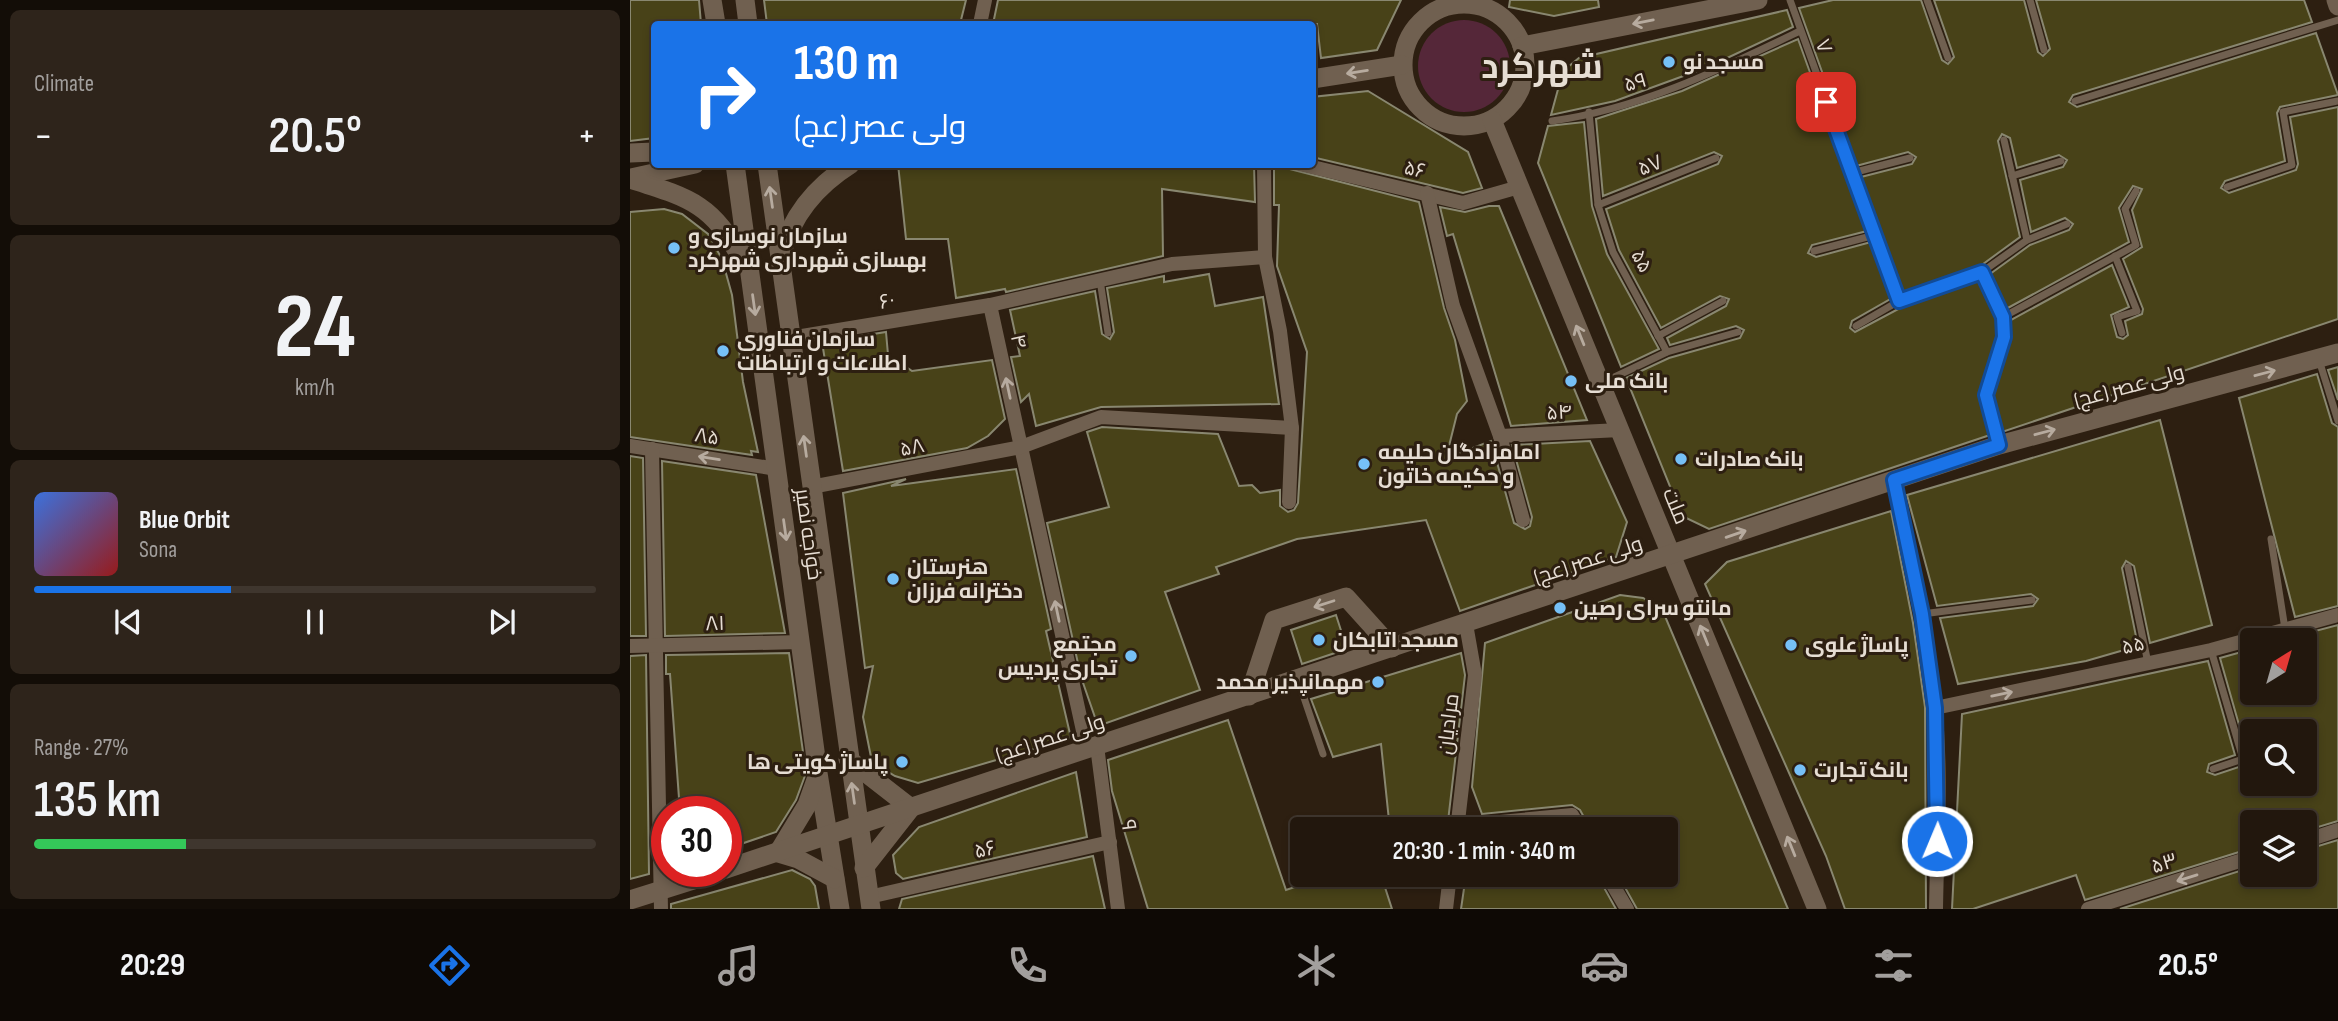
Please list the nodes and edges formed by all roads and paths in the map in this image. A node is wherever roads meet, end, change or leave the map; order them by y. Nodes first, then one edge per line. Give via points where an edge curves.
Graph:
1 (712, 0) edge
2 (745, 0) edge
3 (985, 0) edge
4 (1753, 0) edge
5 (1790, 0) edge
6 (1927, 0) edge
7 (2030, 0) edge
8 (2336, 0) edge
9 (1444, 3) edge
10 (2338, 6) edge
11 (1690, 7) edge
12 (2338, 20) edge
13 (716, 21) edge
14 (748, 21) edge
15 (981, 21) edge
16 (1800, 31) junction
17 (1522, 46) junction
18 (2044, 50) dead end
19 (1948, 58) dead end
20 (1402, 65) junction
21 (1316, 78) edge
22 (2075, 101) dead end
23 (2338, 101) edge
24 (1589, 112) junction
25 (1492, 120) junction
26 (1552, 121) dead end
27 (2004, 140) dead end
28 (651, 152) edge
29 (630, 153) edge
30 (1716, 158) dead end
31 (1910, 158) dead end
32 (2061, 161) dead end
33 (678, 168) edge
34 (736, 168) edge
35 (768, 168) edge
36 (845, 168) edge
37 (1264, 168) edge
38 (1316, 168) edge
39 (1852, 173) junction
40 (2012, 176) junction
41 (630, 179) edge
42 (1519, 187) junction
43 (2227, 187) dead end
44 (2136, 191) dead end
45 (1427, 193) junction
46 (1598, 205) junction
47 (2067, 224) dead end
48 (1875, 236) junction
49 (2027, 240) junction
50 (1814, 251) dead end
51 (2115, 256) junction
52 (1265, 257) junction
53 (780, 260) junction
54 (1982, 272) junction
55 (750, 278) junction
56 (1100, 280) junction
57 (1723, 301) dead end
58 (1899, 301) junction
59 (990, 305) junction
60 (2003, 317) junction
61 (1856, 326) dead end
62 (1738, 332) dead end
63 (1108, 333) dead end
64 (2122, 333) dead end
65 (1658, 336) junction
66 (790, 338) junction
67 (1667, 352) junction
68 (2338, 353) edge
69 (2319, 359) junction
70 (1600, 384) junction
71 (2338, 421) edge
72 (1292, 428) junction
73 (1620, 430) junction
74 (1500, 436) junction
75 (1999, 445) junction
76 (630, 446) edge
77 (1021, 447) junction
78 (652, 449) junction
79 (776, 469) junction
80 (1894, 480) junction
81 (811, 487) junction
82 (1289, 502) dead end
83 (1523, 520) dead end
84 (2271, 539) dead end
85 (1672, 556) junction
86 (2128, 567) dead end
87 (2032, 600) dead end
88 (1922, 614) junction
89 (2338, 615) edge
90 (1466, 624) junction
91 (2286, 628) edge
92 (2290, 628) edge
93 (801, 642) junction
94 (2240, 642) edge
95 (630, 646) edge
96 (658, 646) junction
97 (1392, 648) junction
98 (2211, 650) junction
99 (2148, 663) junction
100 (1298, 680) junction
101 (1249, 696) junction
102 (1935, 708) junction
103 (845, 734) junction
104 (814, 735) junction
105 (1092, 747) junction
106 (1323, 754) dead end
107 (848, 759) junction
108 (2213, 769) dead end
109 (818, 773) junction
110 (911, 808) junction
111 (1458, 817) edge
112 (1554, 817) edge
113 (1573, 817) edge
114 (857, 828) junction
115 (2338, 830) edge
116 (828, 837) junction
117 (2317, 837) edge
118 (1110, 842) junction
119 (778, 853) junction
120 (2240, 861) edge
121 (742, 864) edge
122 (864, 868) junction
123 (835, 879) junction
124 (687, 887) edge
125 (1449, 887) edge
126 (1614, 887) edge
127 (630, 900) edge
128 (660, 900) edge
129 (870, 903) edge
130 (840, 909) edge
131 (1118, 909) edge
132 (1446, 909) edge
133 (1627, 909) edge
134 (1817, 909) edge
135 (1936, 909) edge
136 (2088, 909) edge

1 - 13 main road
2 - 14 main road
3 - 15 street
4 - 11 main road
5 - 16 lane, ۷
6 - 19 lane
7 - 18 lane
8 - 10 main road
9 - 17 main road via 1483,7 1507,22
9 - 20 main road via 1415,29
11 -> 17 main road
12 - 22 lane
16 - 24 lane, ۵۹ via 1650,97
16 - 39 lane, ۷
17 - 25 main road via 1524,80 1506,110
20 -> 21 main road
20 - 25 main road via 1411,95 1432,118 1461,126
23 - 43 lane via 2283,112 2292,165
24 - 26 lane, ۵۹
24 - 46 lane, ۵۵
25 - 42 main road, ملت
27 - 40 lane
28 - 29 main road
30 - 46 lane, ۵۷
31 - 39 lane
32 - 40 lane
33 - 41 main road
34 - 55 main road, خواجه نصیر
53 -> 35 main road, خواجه نصیر
36 - 53 main road via 804,205
37 - 52 street
38 - 45 street, ۵۶
39 - 48 lane, ۷
40 - 49 lane
41 - 55 main road via 692,201 724,226
42 - 45 street, ۵۶ via 1464,203
70 -> 42 main road, ملت
44 - 51 lane via 2126,209 2136,245
45 - 74 street via 1453,306
46 - 65 lane, ۵۵ via 1613,252
47 - 49 lane
48 - 50 lane
48 - 58 lane, ۷
49 - 54 lane
51 - 60 lane
51 - 64 lane via 2137,311 2118,317
52 - 56 street via 1172,264
52 - 72 street
53 - 66 main road, خواجه نصیر
54 - 58 lane
54 - 60 lane
55 -> 79 main road, خواجه نصیر
56 - 59 street
56 - 63 lane
57 - 65 lane
58 - 61 lane
59 - 66 street, ۶۰
77 -> 59 street, ۴
60 - 75 lane via 2004,337 1986,395
62 - 67 lane
65 - 67 lane, ۵۵
81 -> 66 main road, خواجه نصیر
67 - 70 lane
68 - 69 main road, ولی عصر (عج)
69 - 71 lane
75 -> 69 main road, ولی عصر (عج)
70 - 73 main road, ملت
72 - 77 street, ۵۸ via 1101,417
72 - 82 street
73 - 74 street, ۵۴
73 - 85 main road, ملت
74 - 83 street
75 - 80 main road, ولی عصر (عج)
76 - 78 street, ۸۵
77 - 81 street, ۵۸
105 -> 77 street, ۴
79 -> 78 street, ۸۵
78 - 96 street
79 -> 93 main road, خواجه نصیر
85 -> 80 main road, ولی عصر (عج)
80 - 88 street
81 - 103 main road, خواجه نصیر
84 - 91 lane
85 - 90 main road, ولی عصر (عج)
134 -> 85 main road, ملت
86 - 99 lane
87 - 88 lane
88 - 102 street
89 - 92 street, ۵۵
90 - 97 main road, ولی عصر (عج)
90 - 111 street, مرادیان via 1475,675
93 - 96 street, ۸۱
93 - 104 main road, خواجه نصیر
94 - 98 street, ۵۵
95 - 96 street, ۸۱
96 - 128 street
97 - 100 main road, ولی عصر (عج)
97 -> 101 main road via 1346,597 1274,620
98 - 99 street, ۵۵
98 - 108 lane via 2244,759
102 -> 99 street, ۵۵
100 - 101 main road, ولی عصر (عج)
100 - 106 lane
101 - 105 main road, ولی عصر (عج)
102 - 135 street
103 - 104 main road via 838,743 827,745
103 - 107 main road, خواجه نصیر
104 - 109 main road, خواجه نصیر
105 - 110 main road, ولی عصر (عج)
105 - 118 street, ۹
107 - 110 main road
114 -> 107 main road, خواجه نصیر
109 - 116 main road, خواجه نصیر
109 - 119 main road via 807,805
110 - 114 main road, ولی عصر (عج)
110 - 122 main road
112 - 113 street
114 - 116 main road, ولی عصر (عج)
114 - 122 main road, خواجه نصیر
115 - 117 street
116 - 119 main road, ولی عصر (عج)
116 - 123 main road, خواجه نصیر
118 - 129 street, ۵۶
118 - 131 street, ۹
119 - 121 main road, ولی عصر (عج)
119 - 123 main road
120 -> 136 street, ۵۳
122 - 129 main road, خواجه نصیر
123 - 130 main road, خواجه نصیر
124 - 128 main road
125 - 132 street
126 - 133 street
127 - 128 main road

